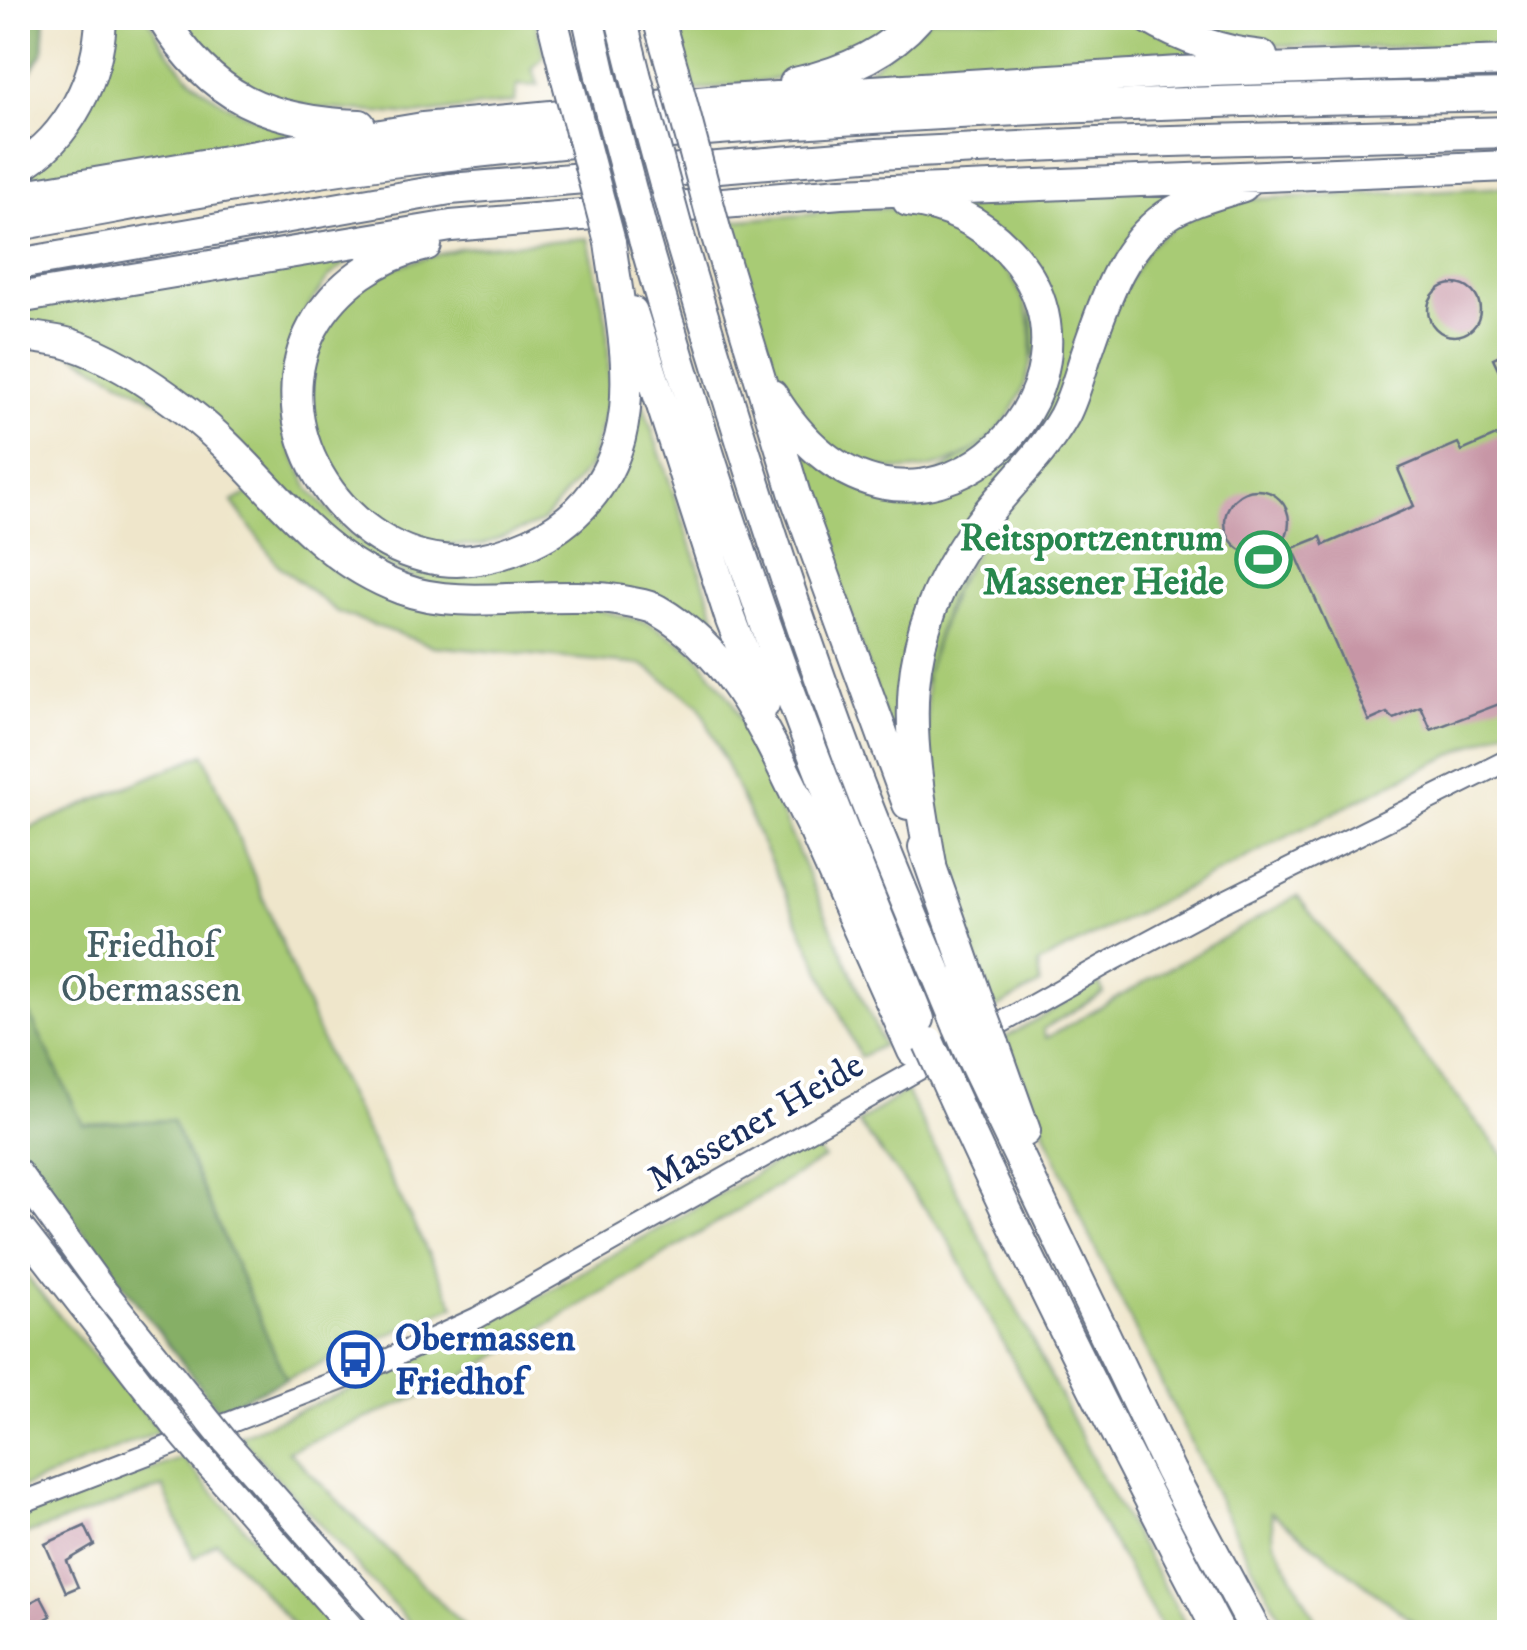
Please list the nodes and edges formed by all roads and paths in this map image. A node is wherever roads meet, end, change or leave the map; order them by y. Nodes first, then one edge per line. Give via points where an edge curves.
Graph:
1 (101, 18) edge
2 (162, 18) edge
3 (552, 18) edge
4 (588, 18) edge
5 (621, 18) edge
6 (658, 18) edge
7 (666, 18) edge
8 (918, 18) edge
9 (1148, 18) edge
10 (1510, 61) edge
11 (1340, 65) junction
12 (673, 70) junction
13 (1510, 95) edge
14 (710, 101) junction
15 (423, 128) junction
16 (1510, 132) edge
17 (1510, 166) edge
18 (18, 167) edge
19 (1346, 170) junction
20 (840, 193) junction
21 (18, 196) edge
22 (554, 220) junction
23 (18, 225) edge
24 (610, 242) junction
25 (18, 264) edge
26 (18, 298) edge
27 (743, 328) junction
28 (18, 334) edge
29 (1510, 759) edge
30 (813, 829) junction
31 (931, 864) junction
32 (971, 1021) junction
33 (921, 1047) junction
34 (18, 1172) edge
35 (18, 1224) edge
36 (18, 1504) edge
37 (355, 1632) edge
38 (394, 1632) edge
39 (1219, 1632) edge
40 (1256, 1632) edge

1 - 18 highway via 86,92 59,132
2 - 15 highway via 194,63 258,108 318,124
3 - 24 highway, bridge
4 - 33 highway, bridge via 704,441
5 - 32 highway, bridge via 679,236 801,620 853,767
6 - 12 highway
7 - 12 highway
8 - 14 highway via 881,50 849,66
9 - 11 highway via 1221,48
10 - 11 highway
11 - 14 highway
12 - 27 highway, bridge
13 - 23 highway via 779,122 386,162
14 - 15 highway
15 - 21 highway
16 - 25 highway via 877,154 450,189
17 - 19 highway
19 - 20 highway
19 - 31 highway via 1252,183 1191,203 1134,245 1111,283 1065,414 954,560 927,615 914,664 911,717
20 - 22 highway
20 - 27 highway via 933,204 993,235 1026,268 1044,318 1045,366 1006,442 973,469 942,482 904,488 870,481 808,444 773,398
22 - 24 highway via 410,248 372,265 338,292 312,328 298,374 303,441 347,515 379,540 443,561 498,557 557,531 585,504 612,461 624,410
22 - 26 highway via 451,226
24 - 30 highway via 731,620
27 - 31 highway via 795,495
28 - 30 highway via 70,344 126,370 190,413 330,551 406,591 446,599 610,598 654,608 714,655 746,696
29 - 36 street, Massener Heide via 1184,921 477,1318 354,1375
30 - 33 highway
31 - 32 highway
32 - 40 highway, bridge via 1073,1271
33 - 39 highway, bridge
34 - 38 main road, bridge via 204,1415
35 - 37 main road, bridge via 175,1426

